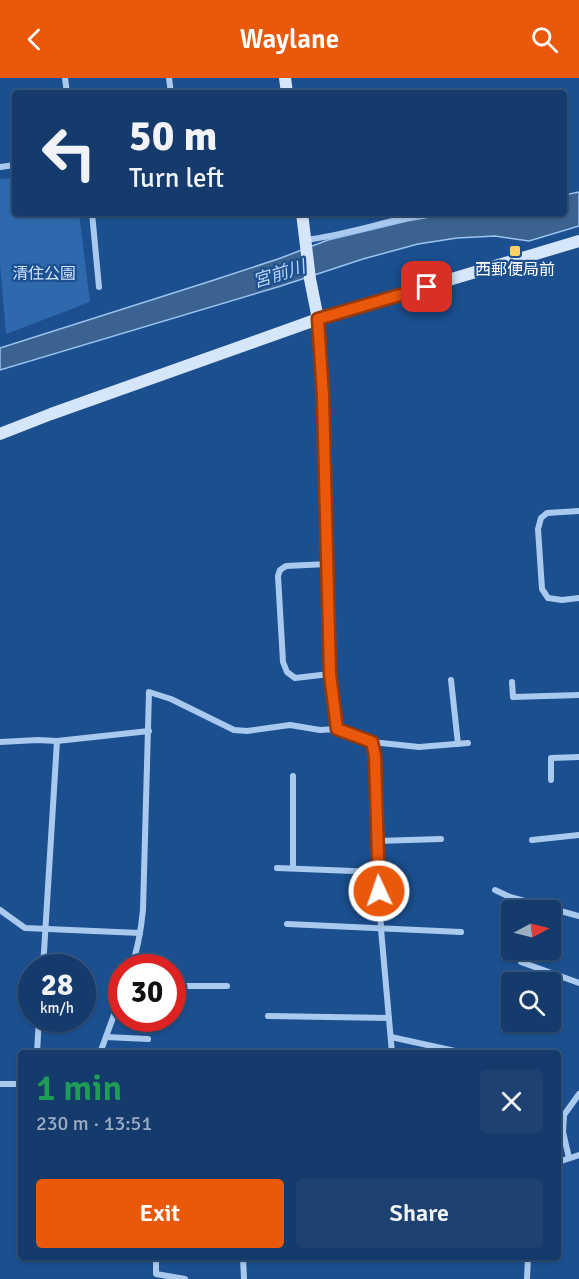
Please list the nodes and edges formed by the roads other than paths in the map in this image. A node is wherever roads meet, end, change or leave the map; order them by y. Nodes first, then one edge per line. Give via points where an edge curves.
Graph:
1 (92, 216) edge
2 (302, 216) edge
3 (413, 216) edge
4 (305, 241) junction
5 (579, 242) edge
6 (99, 287) dead end
7 (318, 319) junction
8 (0, 435) edge
9 (579, 511) edge
10 (328, 564) junction
11 (579, 598) edge
12 (330, 674) junction
13 (451, 680) dead end
14 (512, 682) dead end
15 (579, 695) edge
16 (337, 729) junction
17 (148, 731) junction
18 (57, 741) junction
19 (0, 742) edge
20 (372, 742) junction
21 (468, 743) dead end
22 (458, 744) junction
23 (579, 757) edge
24 (292, 777) dead end
25 (551, 780) dead end
26 (579, 836) edge
27 (441, 839) dead end
28 (532, 840) dead end
29 (377, 841) junction
30 (277, 868) dead end
31 (293, 868) junction
32 (378, 872) junction
33 (495, 890) dead end
34 (0, 910) edge
35 (579, 916) edge
36 (287, 924) dead end
37 (45, 929) junction
38 (381, 929) junction
39 (140, 933) junction
40 (460, 933) dead end
41 (44, 954) edge
42 (135, 954) edge
43 (521, 962) dead end
44 (579, 983) edge
45 (186, 986) edge
46 (227, 986) dead end
47 (268, 1016) dead end
48 (389, 1018) junction
49 (38, 1032) edge
50 (108, 1032) edge
51 (106, 1037) junction
52 (391, 1037) junction
53 (148, 1039) dead end
54 (37, 1050) edge
55 (101, 1050) edge
56 (392, 1050) edge
57 (450, 1050) edge
58 (0, 1083) edge
59 (18, 1084) edge
60 (579, 1094) edge
61 (579, 1155) edge
62 (569, 1158) junction
63 (561, 1161) edge
64 (156, 1260) edge
65 (243, 1260) edge
66 (528, 1260) edge
67 (185, 1279) edge
68 (244, 1279) edge
69 (528, 1279) edge

1 - 6 street
2 - 4 street
3 - 4 street
4 - 7 street
5 - 7 street
7 - 8 street
7 - 10 street
9 - 11 street via 547,513 538,529 542,589 548,598
10 - 12 street
10 - 12 street via 286,566 278,576 283,662 287,672 296,678
12 - 16 street
13 - 22 street
14 - 15 street via 513,697
16 - 17 street via 290,725 234,729 149,692
16 - 20 street
17 - 18 street
17 - 39 street
18 - 19 street
18 - 37 street
20 - 22 street via 419,747
20 - 29 street
21 - 22 street
23 - 25 street via 551,758
24 - 31 street
26 - 28 street
27 - 29 street
29 - 32 street
30 - 31 street
31 - 32 street
32 - 38 street
33 - 35 street
34 - 37 street via 25,928
36 - 38 street
37 - 39 street
37 - 41 street
38 - 40 street
38 - 48 street
39 - 42 street
43 - 44 street
45 - 46 street
47 - 48 street
48 - 52 street
49 - 54 street
50 - 51 street
51 - 53 street
51 - 55 street
52 - 56 street
52 - 57 street
58 - 59 street
60 - 62 street via 564,1115
61 - 62 street
62 - 63 street
64 - 67 street via 156,1274
65 - 68 street
66 - 69 street

